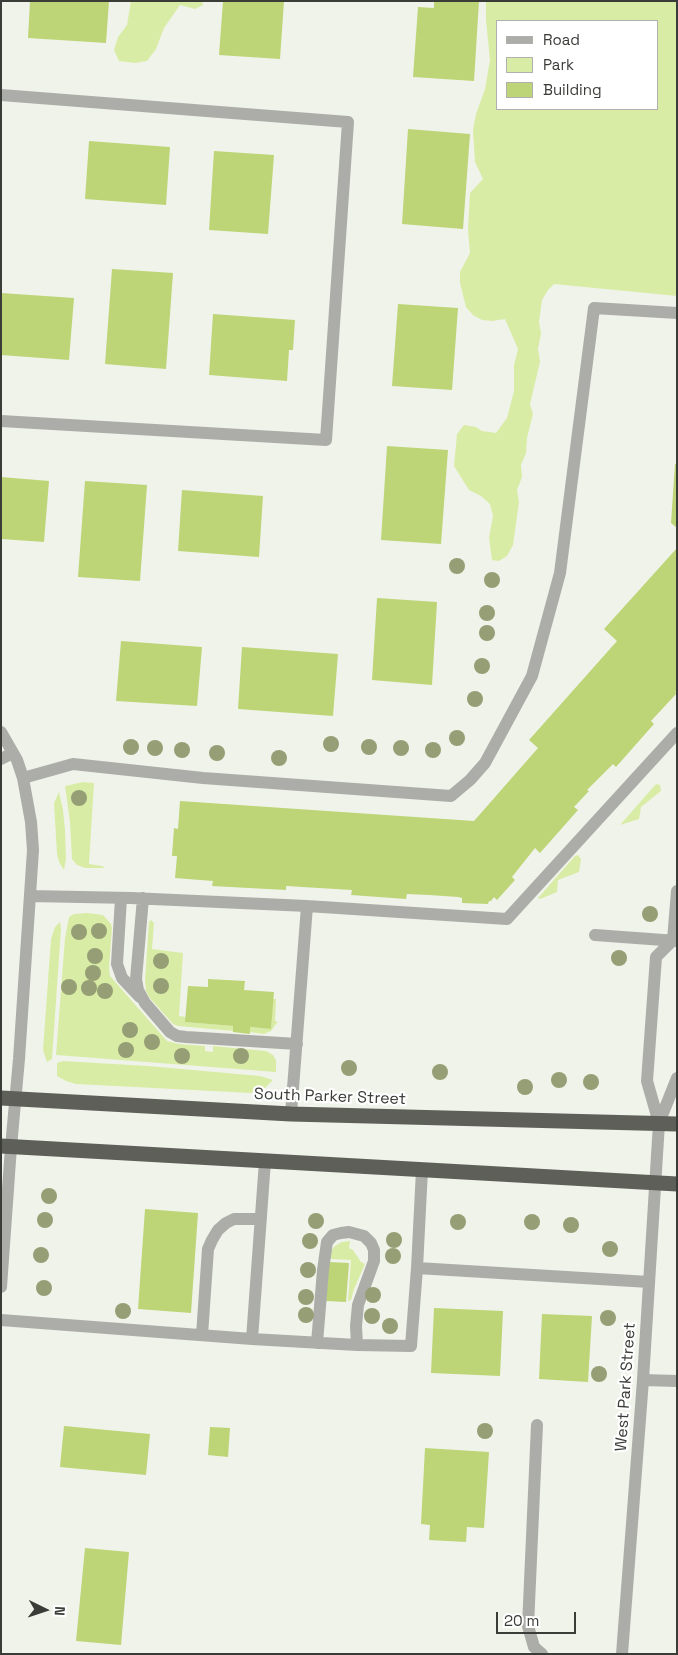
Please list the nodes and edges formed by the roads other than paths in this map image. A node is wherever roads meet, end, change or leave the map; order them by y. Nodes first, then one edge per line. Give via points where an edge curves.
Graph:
1 (1, 95) edge
2 (677, 314) edge
3 (1, 422) edge
4 (1, 732) edge
5 (677, 733) edge
6 (13, 753) junction
7 (1, 759) edge
8 (23, 778) junction
9 (677, 891) edge
10 (30, 896) junction
11 (121, 898) junction
12 (143, 898) junction
13 (307, 906) junction
14 (594, 935) dead end
15 (676, 942) edge
16 (141, 998) junction
17 (297, 1044) junction
18 (677, 1078) edge
19 (8, 1098) edge
20 (291, 1114) junction
21 (659, 1123) junction
22 (677, 1124) edge
23 (6, 1146) edge
24 (265, 1161) junction
25 (422, 1170) junction
26 (656, 1183) junction
27 (677, 1184) edge
28 (261, 1219) junction
29 (417, 1268) junction
30 (649, 1282) junction
31 (1, 1287) edge
32 (1, 1320) edge
33 (202, 1335) junction
34 (252, 1339) junction
35 (317, 1343) junction
36 (357, 1345) junction
37 (643, 1380) junction
38 (677, 1381) edge
39 (537, 1425) dead end
40 (542, 1654) edge
41 (622, 1654) edge

1 - 3 street via 348,122 326,440
2 - 8 street via 594,308 560,572 532,676 484,763 451,796 204,778 74,764
4 - 6 street
5 - 13 street via 507,919
6 - 7 street
6 - 8 street
8 - 10 street via 31,822
9 - 15 street
10 - 11 street
10 - 19 street
11 - 12 street
11 - 16 street via 118,964 122,978
12 - 13 street
12 - 16 street via 136,979
13 - 17 street
14 - 15 street
15 - 21 street via 656,957 647,1081
16 - 17 street via 177,1036
17 - 20 street
18 - 21 street
19 - 20 highway, South Parker Street
19 - 23 street
20 - 21 highway, South Parker Street
21 - 22 highway, South Parker Street
21 - 26 street, West Park Street
23 - 24 highway
23 - 31 street
24 - 25 highway
24 - 28 street
25 - 26 highway
25 - 29 street
26 - 27 highway
26 - 30 street, West Park Street
28 - 33 street via 226,1223 212,1240 208,1249
28 - 34 street
29 - 30 street
29 - 36 street via 411,1346
30 - 37 street, West Park Street
32 - 33 street
33 - 34 street
34 - 35 street
35 - 36 street
35 - 36 street via 327,1242 333,1235 349,1232 364,1236 374,1250 374,1261 358,1305
37 - 38 street
37 - 41 street, West Park Street
39 - 40 street via 528,1626 534,1648

